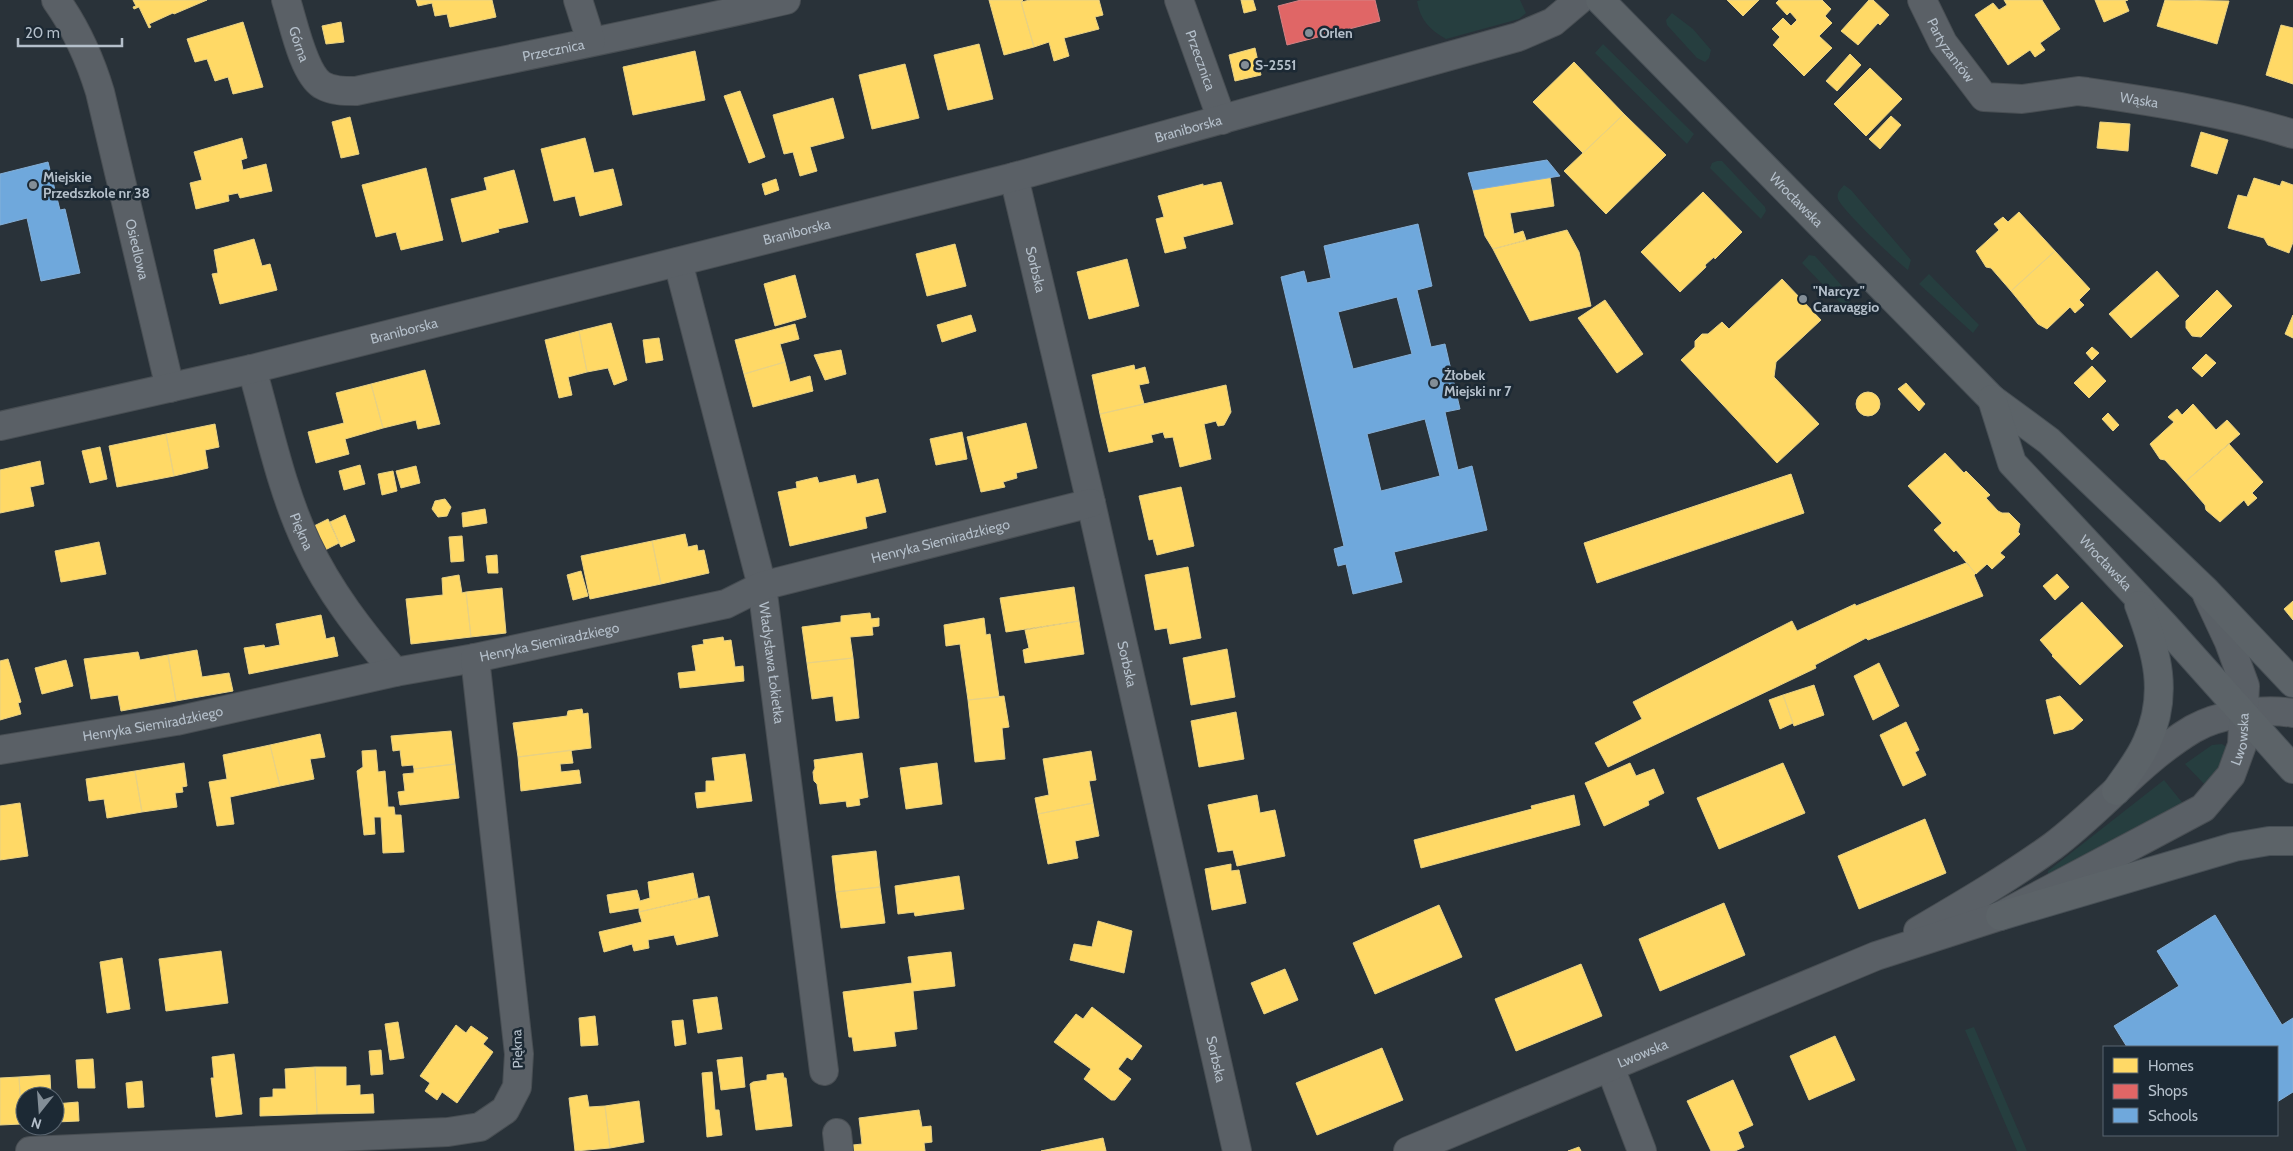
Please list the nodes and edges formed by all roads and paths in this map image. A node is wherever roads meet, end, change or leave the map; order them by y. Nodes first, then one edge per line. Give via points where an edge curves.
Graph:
1 (56, 0) edge
2 (286, 0) edge
3 (578, 0) edge
4 (786, 0) edge
5 (1178, 0) edge
6 (1580, 0) edge
7 (1600, 0) edge
8 (1922, 0) edge
9 (591, 41) junction
10 (320, 84) joint
11 (1984, 97) joint
12 (1222, 120) junction
13 (2293, 134) edge
14 (1014, 177) junction
15 (678, 262) junction
16 (252, 369) junction
17 (170, 388) junction
18 (1992, 399) junction
19 (0, 426) edge
20 (1091, 503) junction
21 (762, 586) junction
22 (2205, 590) junction
23 (2134, 594) junction
24 (475, 658) junction
25 (395, 672) junction
26 (2293, 683) edge
27 (2293, 712) edge
28 (2244, 713) junction
29 (0, 750) edge
30 (2293, 769) edge
31 (2116, 791) junction
32 (2293, 841) edge
33 (2000, 916) junction
34 (1876, 956) junction
35 (1610, 1067) junction
36 (824, 1071) dead end
37 (184, 1147) edge
38 (30, 1151) edge
39 (1237, 1151) edge
40 (1408, 1151) edge
41 (1642, 1151) edge

1 - 17 street, Osiedlowa via 84,50 100,92
2 - 10 street, Górna via 305,63
3 - 9 street
4 - 9 street, Przecznica
5 - 12 street, Przecznica
6 - 12 street, Braniborska via 1553,22 1518,37
7 - 18 main road, Wrocławska
8 - 11 street, Partyzantów via 1943,43
9 - 10 street, Przecznica via 356,92 338,91
11 - 13 street, Wąska via 2022,99 2087,92 2170,104 2255,122
12 - 14 street, Braniborska
14 - 15 street, Braniborska
14 - 20 street, Sorbska
15 - 16 street, Braniborska
15 - 21 street, Władysława Łokietka
16 - 17 street, Braniborska
16 - 25 street, Piękna via 284,487 307,544 352,620
17 - 19 street, Braniborska
18 - 22 main road, Wrocławska via 2049,441
18 - 23 main road, Wrocławska via 2012,463
20 - 21 street, Henryka Siemiradzkiego
20 - 39 street, Sorbska
21 - 24 street, Henryka Siemiradzkiego via 726,604
21 - 36 street, Władysława Łokietka
22 - 26 main road, Wrocławska
22 - 28 street, Wrocławska via 2245,686
23 - 28 main road, Wrocławska
23 - 31 main road via 2151,638 2160,685 2158,708 2147,744
24 - 25 street, Henryka Siemiradzkiego
24 - 37 street, Piękna via 519,1054 517,1087 505,1110 480,1128 448,1132
25 - 29 street, Henryka Siemiradzkiego via 176,721
27 - 28 street
28 - 30 main road, Wrocławska
28 - 31 street, Lwowska via 2194,729
28 - 33 street, Lwowska via 2242,745 2231,775 2203,808
31 - 34 street, Lwowska via 2054,845 1985,891
32 - 33 main road via 2234,847
33 - 34 street, Lwowska
34 - 35 street, Lwowska
35 - 40 street, Lwowska
35 - 41 street
37 - 38 street, Piękna

